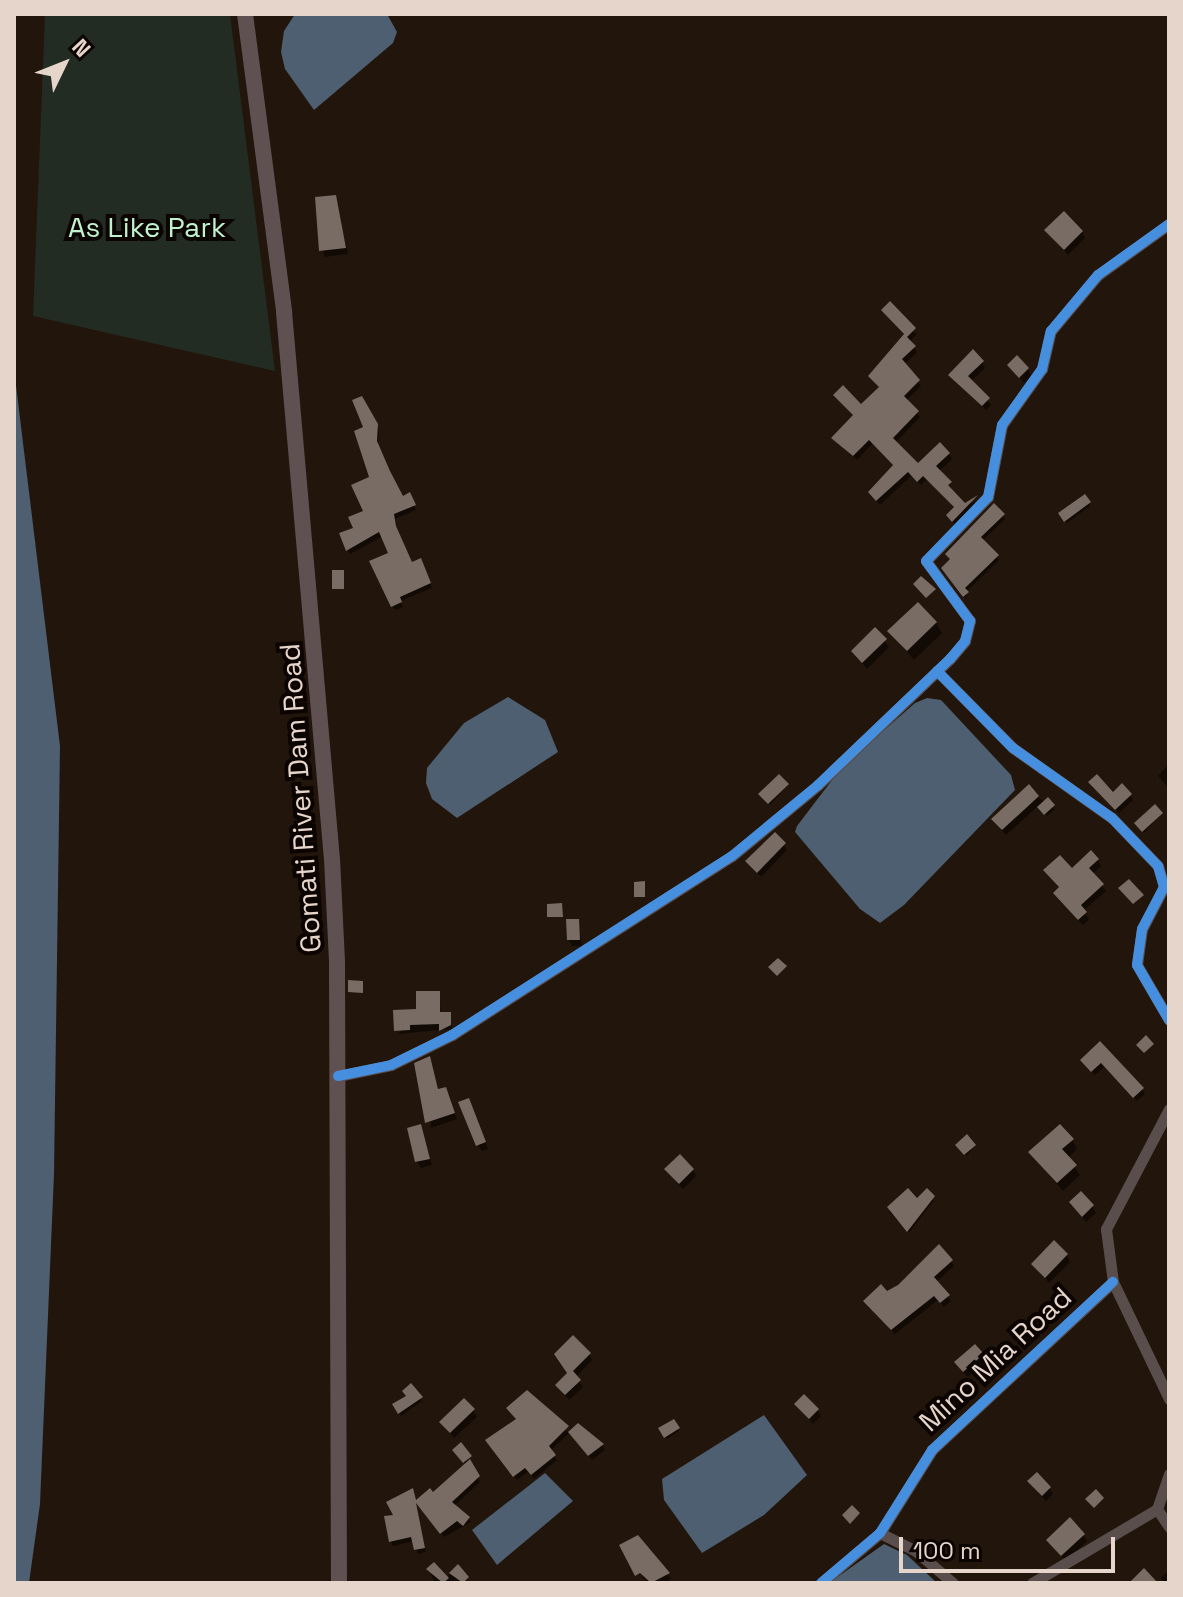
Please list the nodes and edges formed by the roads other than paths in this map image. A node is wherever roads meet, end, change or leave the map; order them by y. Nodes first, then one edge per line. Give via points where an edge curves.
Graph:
1 (245, 14) edge
2 (1169, 224) edge
3 (937, 671) junction
4 (1169, 1020) edge
5 (338, 1076) junction
6 (1169, 1109) edge
7 (1113, 1282) junction
8 (1169, 1399) edge
9 (1169, 1474) edge
10 (1157, 1509) junction
11 (1169, 1527) edge
12 (880, 1533) junction
13 (339, 1583) edge
14 (821, 1583) edge
15 (953, 1583) edge
16 (1032, 1583) edge

1 - 5 main road, Gomati River Dam Road via 303,493 332,859
2 - 3 street via 1098,275 1051,331 1042,369 1002,425 988,497 926,561 970,621 965,641
3 - 4 street via 1013,748 1112,818 1158,866 1164,887 1142,929 1137,965
3 - 5 street via 818,785 732,856 452,1035 391,1065
5 - 13 main road, Gomati River Dam Road
6 - 7 street via 1106,1229
7 - 8 street
7 - 12 street, Mino Mia Road via 932,1450
9 - 10 street
10 - 11 street
10 - 16 street
12 - 14 street, Mino Mia Road
12 - 15 street via 916,1551

